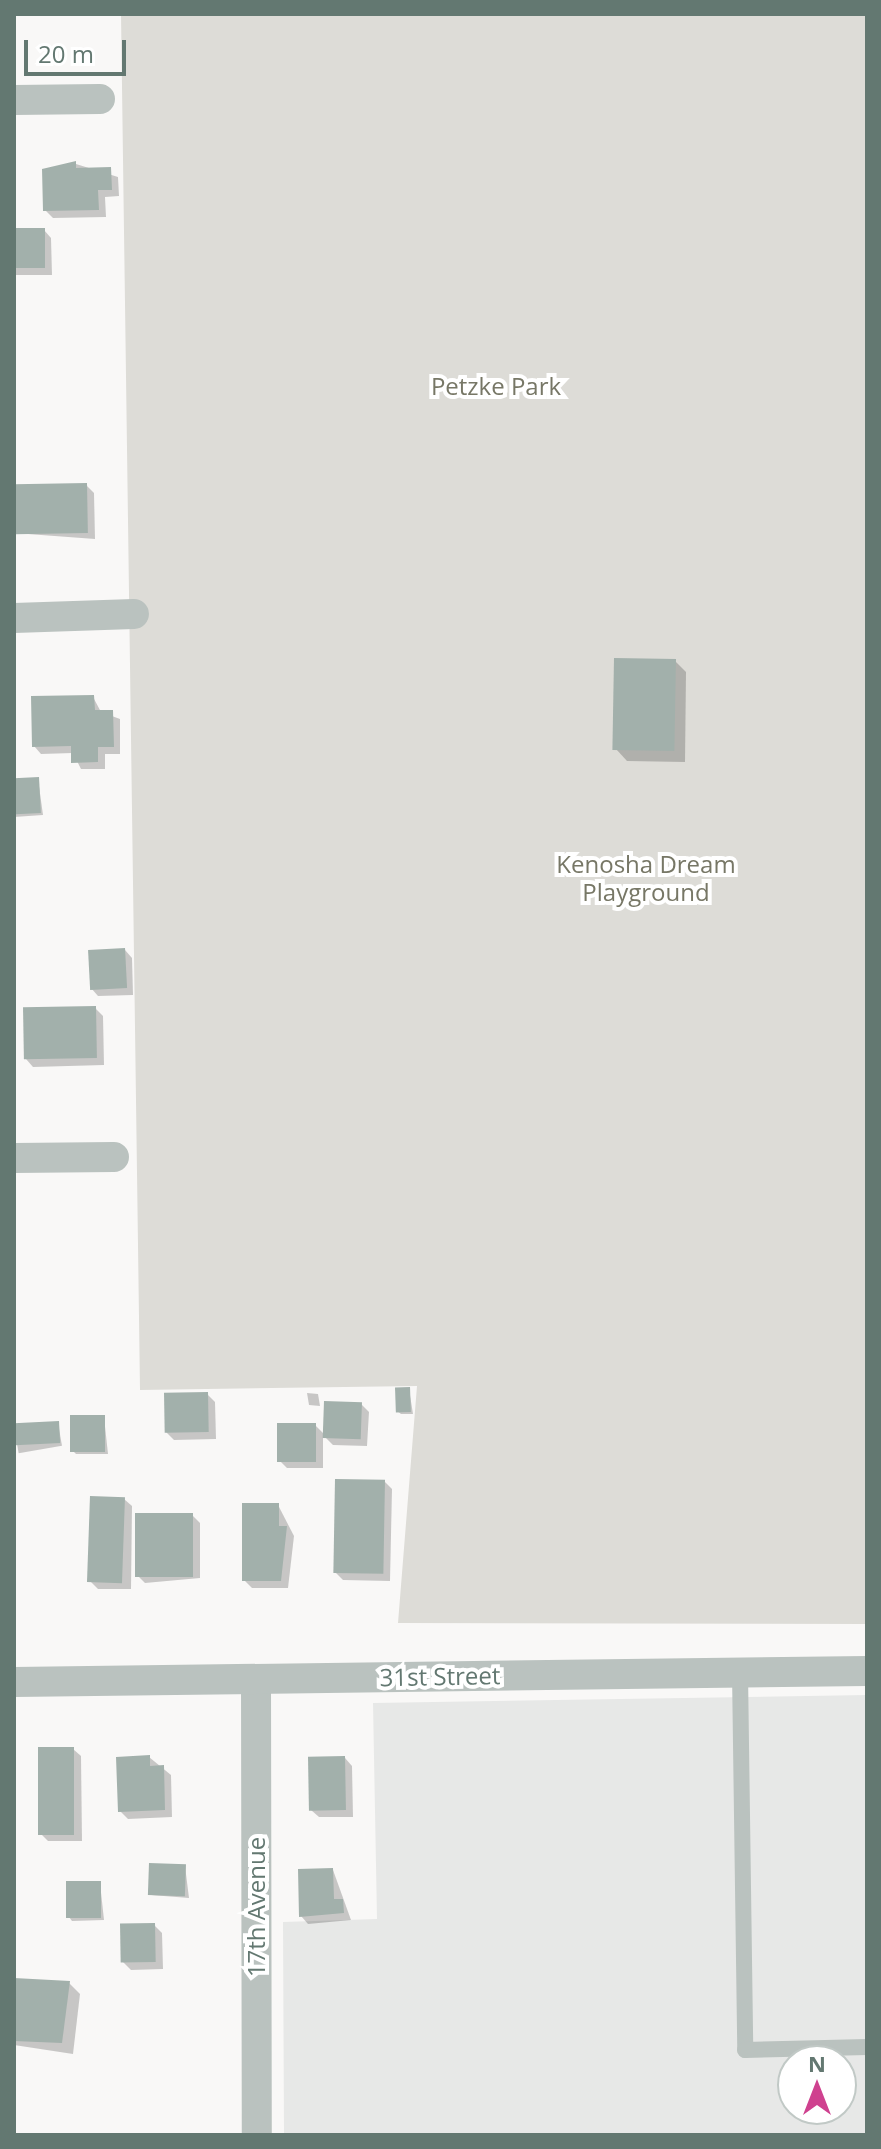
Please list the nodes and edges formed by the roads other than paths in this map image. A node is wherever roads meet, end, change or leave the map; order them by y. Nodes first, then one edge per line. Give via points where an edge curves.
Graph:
1 (100, 99) dead end
2 (14, 100) edge
3 (134, 614) dead end
4 (14, 618) edge
5 (114, 1157) dead end
6 (14, 1158) edge
7 (867, 1671) edge
8 (740, 1672) junction
9 (256, 1679) junction
10 (14, 1682) edge
11 (867, 2047) edge
12 (257, 2135) edge

1 - 2 street
3 - 4 street
5 - 6 street
7 - 8 street, 31st Street
8 - 9 street, 31st Street
8 - 11 lane via 745,2050
9 - 10 street, 31st Street
9 - 12 street, 17th Avenue

